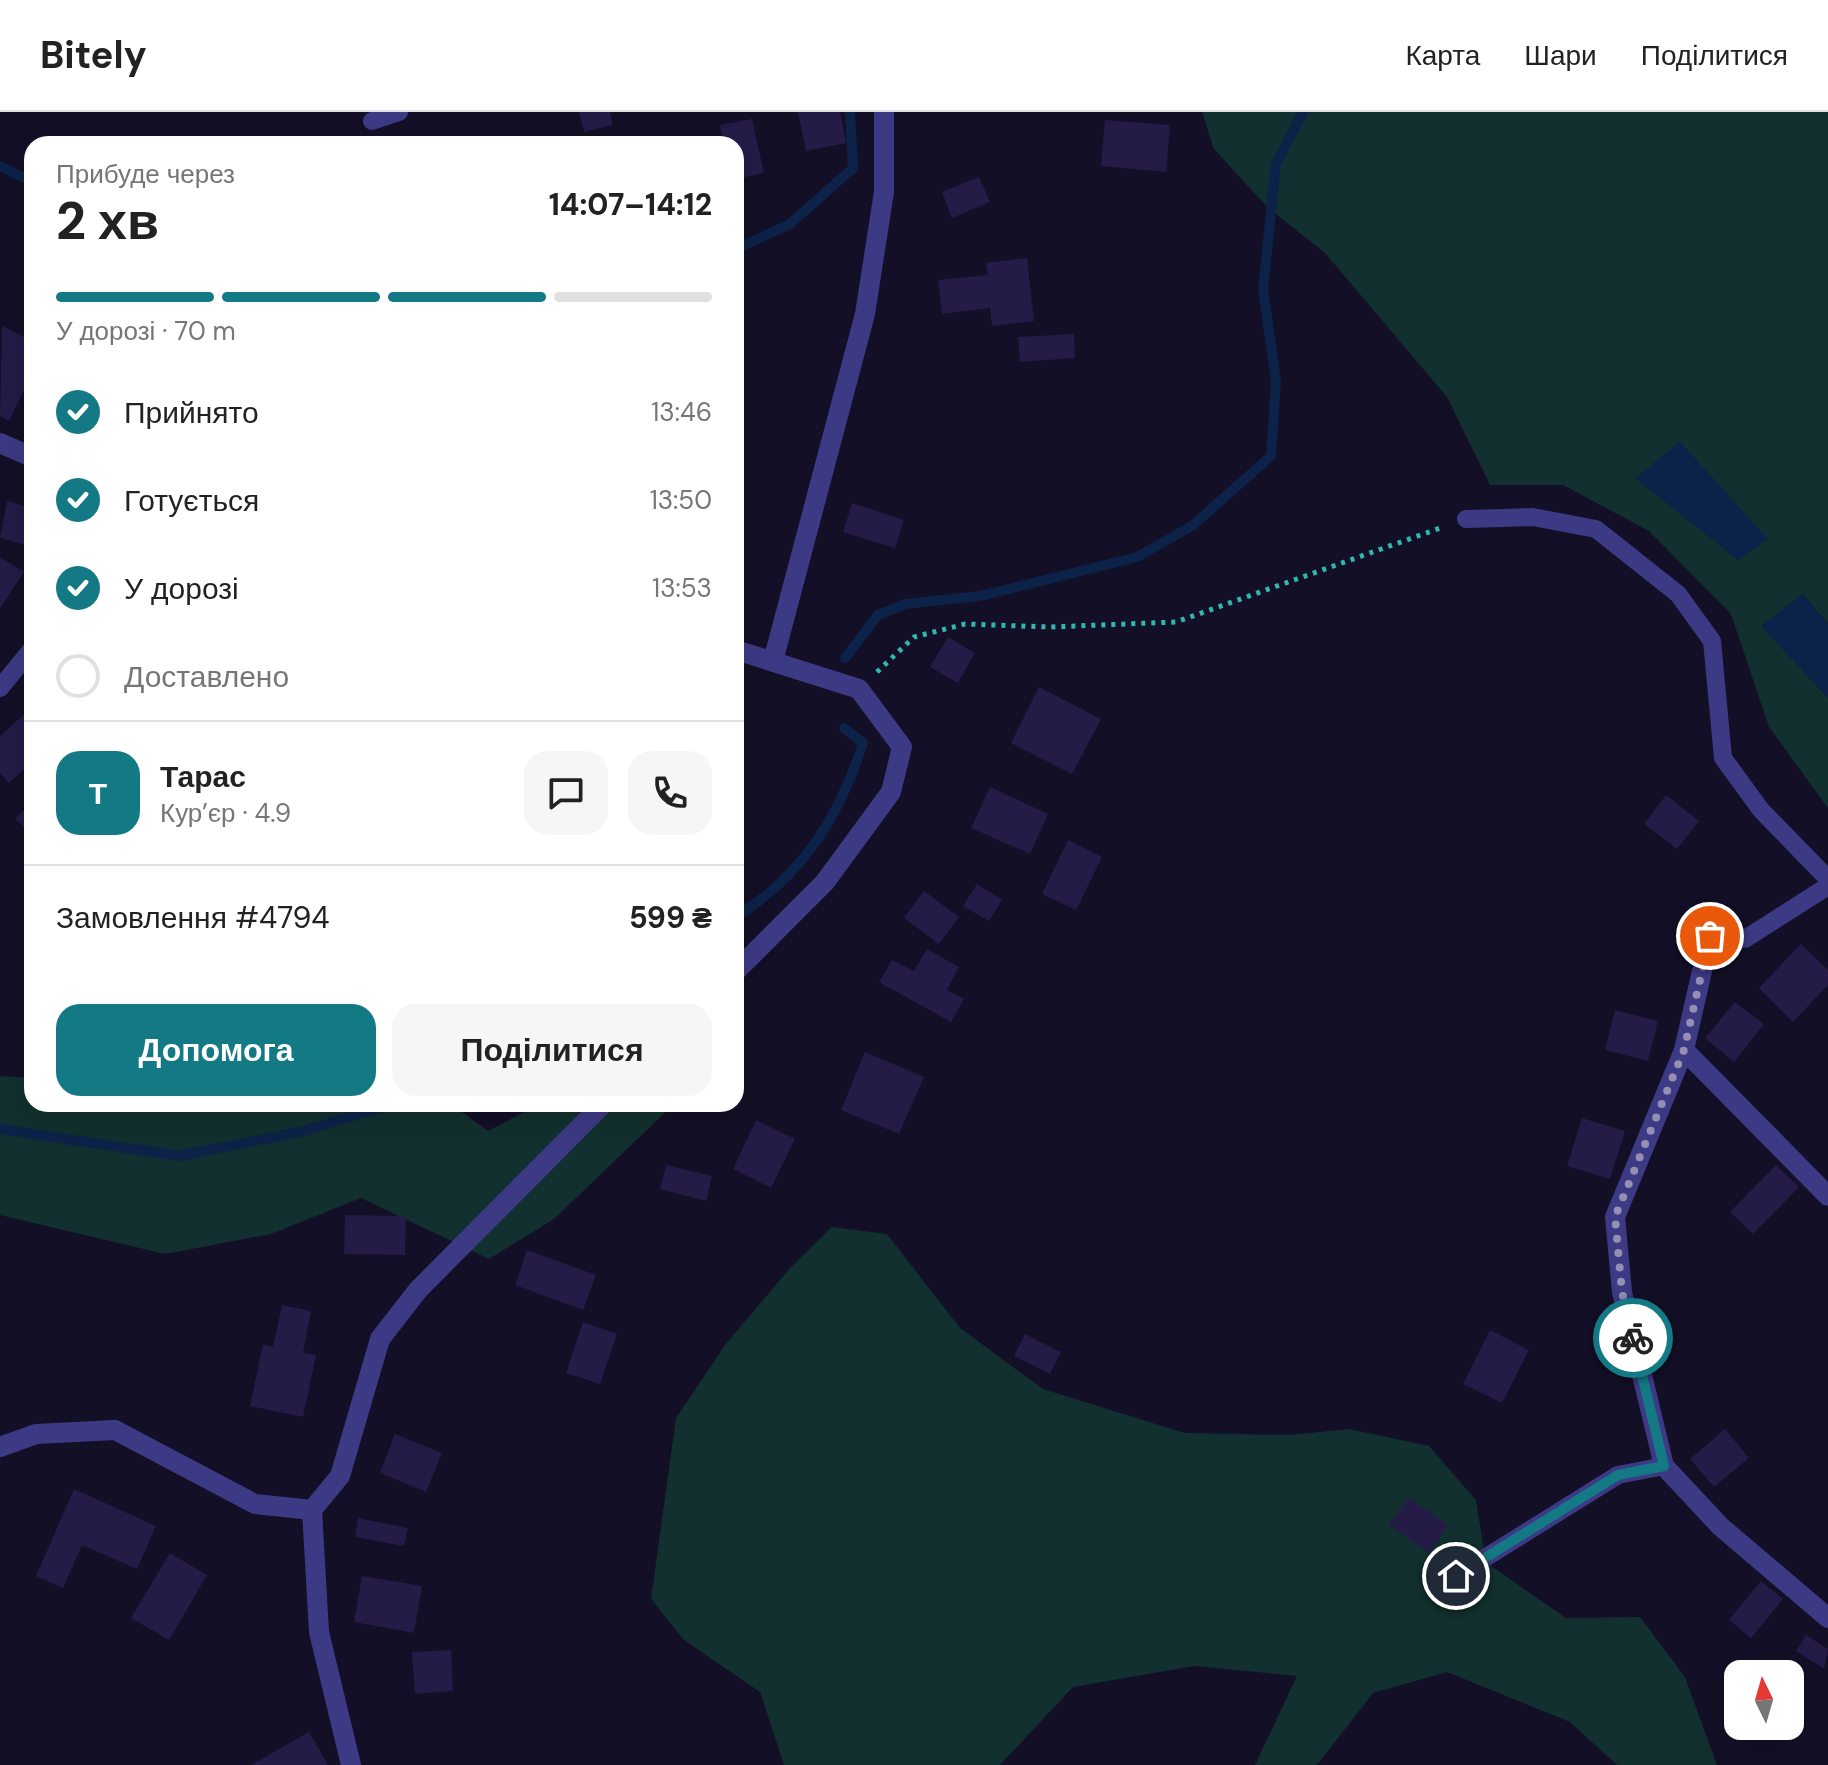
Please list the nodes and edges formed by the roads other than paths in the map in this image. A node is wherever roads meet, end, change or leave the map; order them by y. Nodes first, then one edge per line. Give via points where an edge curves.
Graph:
1 (399, 112) edge
2 (884, 112) edge
3 (372, 121) dead end
4 (0, 443) edge
5 (24, 454) edge
6 (1466, 519) road end
7 (744, 652) edge
8 (24, 659) edge
9 (773, 661) junction
10 (0, 688) edge
11 (1828, 879) edge
12 (1828, 886) edge
13 (1710, 936) joint
14 (744, 963) edge
15 (1684, 1050) junction
16 (595, 1112) edge
17 (1828, 1196) edge
18 (0, 1447) edge
19 (1664, 1466) junction
20 (312, 1510) junction
21 (1456, 1576) dead end
22 (1828, 1618) edge
23 (351, 1765) edge

1 - 3 lane
2 - 9 street via 884,192 865,314
4 - 5 street
6 - 11 lane via 1533,517 1596,529 1678,594 1712,641 1723,758 1761,810
7 - 9 street
8 - 10 lane
9 - 14 street via 859,689 902,747 891,792 833,871
12 - 13 lane via 1745,939
13 - 15 street
15 - 17 street
15 - 19 street via 1615,1217 1622,1292
16 - 20 street via 418,1290 380,1339 340,1476
18 - 20 street via 36,1434 115,1430 255,1504
19 - 21 lane via 1618,1475
19 - 22 street via 1721,1527
20 - 23 street via 319,1632

